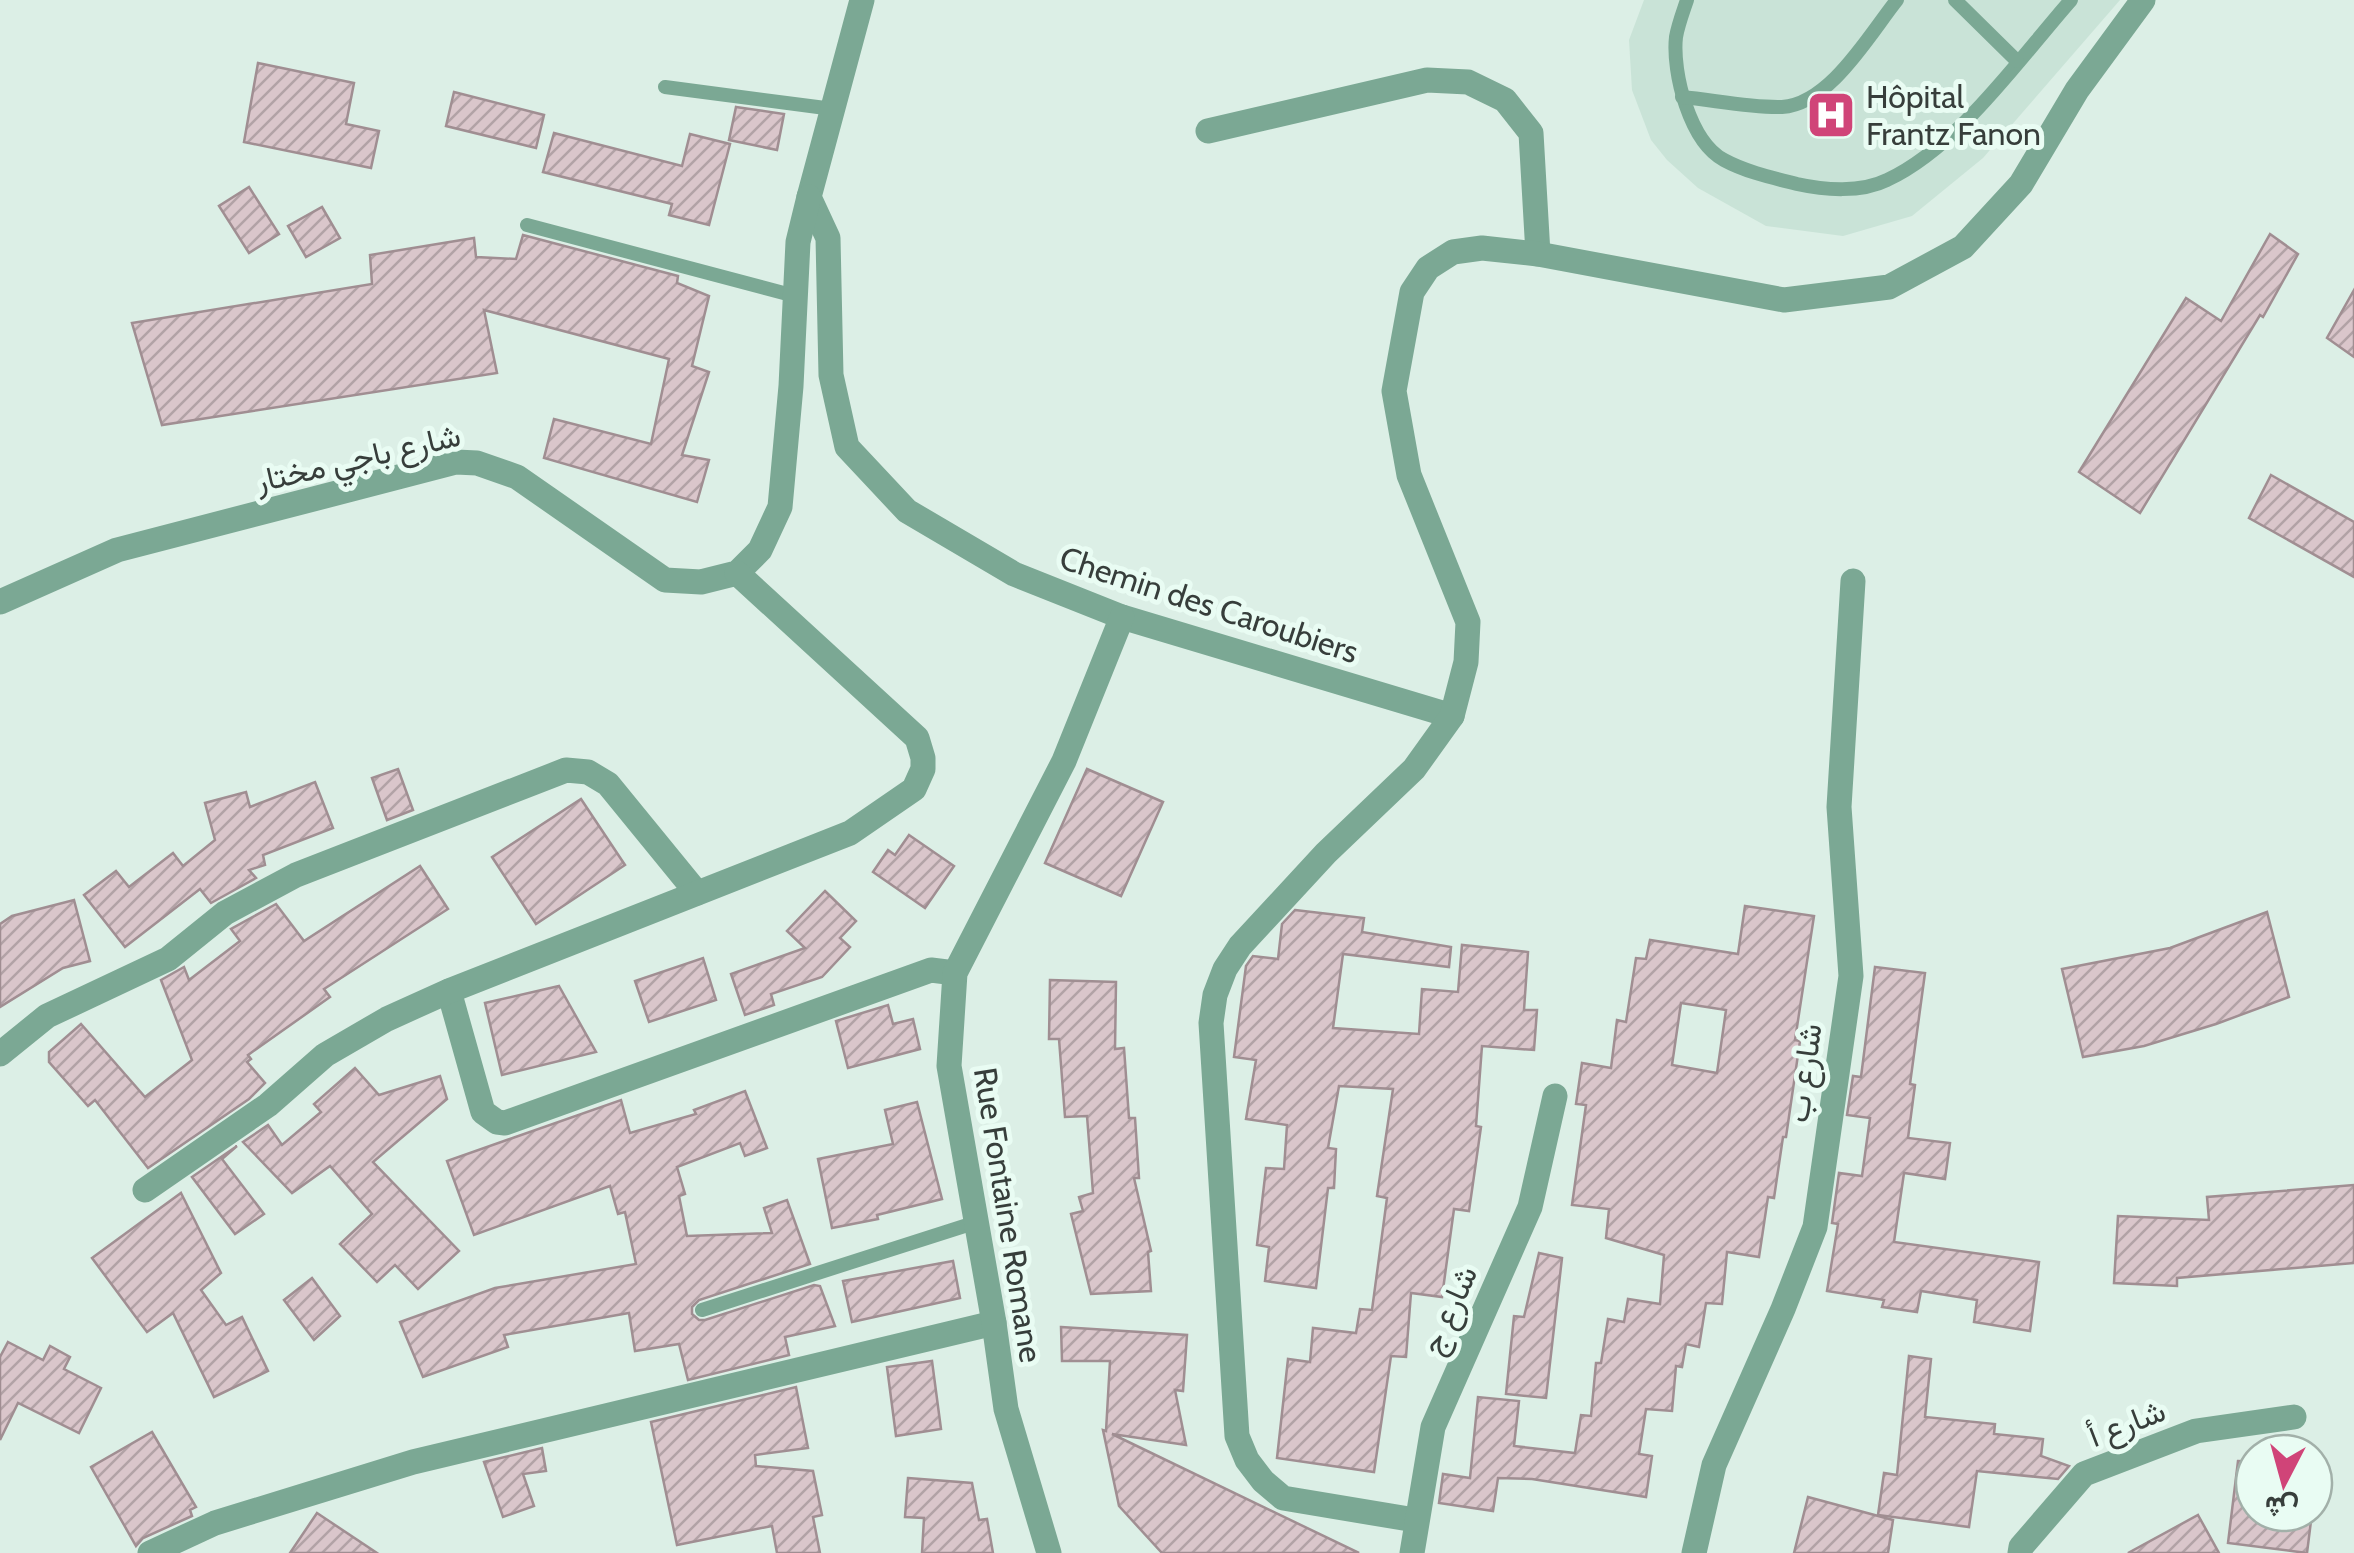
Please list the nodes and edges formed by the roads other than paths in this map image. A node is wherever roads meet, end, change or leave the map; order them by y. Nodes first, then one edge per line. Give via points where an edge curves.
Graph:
1 (862, 0) edge
2 (1686, 0) edge
3 (1897, 0) edge
4 (1955, 0) edge
5 (2072, 0) edge
6 (2143, 0) edge
7 (2018, 61) junction
8 (664, 87) dead end
9 (1682, 96) junction
10 (833, 109) junction
11 (1208, 131) dead end
12 (809, 198) junction
13 (526, 224) dead end
14 (1538, 254) junction
15 (795, 296) junction
16 (738, 574) junction
17 (1852, 580) dead end
18 (0, 602) edge
19 (1122, 618) junction
20 (1452, 716) junction
21 (696, 894) junction
22 (956, 974) junction
23 (449, 990) junction
24 (0, 1054) edge
25 (1555, 1096) dead end
26 (144, 1190) dead end
27 (977, 1222) junction
28 (702, 1310) dead end
29 (994, 1324) junction
30 (2294, 1417) dead end
31 (1415, 1520) junction
32 (150, 1553) edge
33 (1049, 1553) edge
34 (1412, 1553) edge
35 (1694, 1553) edge
36 (2020, 1553) edge

1 - 10 street
2 - 9 lane via 1676,37
3 - 9 lane via 1811,98 1783,107
4 - 7 lane
5 - 7 lane
6 - 14 street via 2076,90 2022,184 1963,247 1890,287 1784,300
7 - 9 lane via 1952,136 1919,161 1883,183 1825,190 1720,158
8 - 10 lane
10 - 12 street
11 - 14 street via 1427,80 1468,82 1505,100 1531,132
12 - 15 street
12 - 19 street, Chemin des Caroubiers via 828,238 832,375 847,447 907,511 1014,574
13 - 15 lane
14 - 20 street via 1453,252 1428,268 1409,306 1394,390 1409,475 1468,622
15 - 16 street via 780,506 760,550
16 - 18 street, شارع باجي مختار via 665,580 517,477 456,462 117,550
16 - 21 street via 917,738 923,770 906,797 850,833
17 - 35 street, شارع ب via 1839,808 1852,976 1815,1227 1714,1465
19 - 20 street, Chemin des Caroubiers
19 - 22 street, Rue Fontaine Romane via 1064,761
20 - 31 street via 1414,769 1240,946 1215,995 1211,1023 1238,1436 1255,1471 1283,1498
21 - 23 street
21 - 24 street via 608,784 588,772 566,770 256,894 168,958 47,1016
22 - 23 street via 931,970 514,1123 482,1112
22 - 27 street, Rue Fontaine Romane via 949,1066
23 - 26 street via 325,1054 268,1105
25 - 31 street, شارع ج via 1530,1207 1432,1427
27 - 28 lane
27 - 29 street, Rue Fontaine Romane
29 - 32 street via 413,1462 215,1522
29 - 33 street, Rue Fontaine Romane via 1006,1409
30 - 36 street, شارع أ via 2196,1430 2084,1474
31 - 34 street, شارع ج

